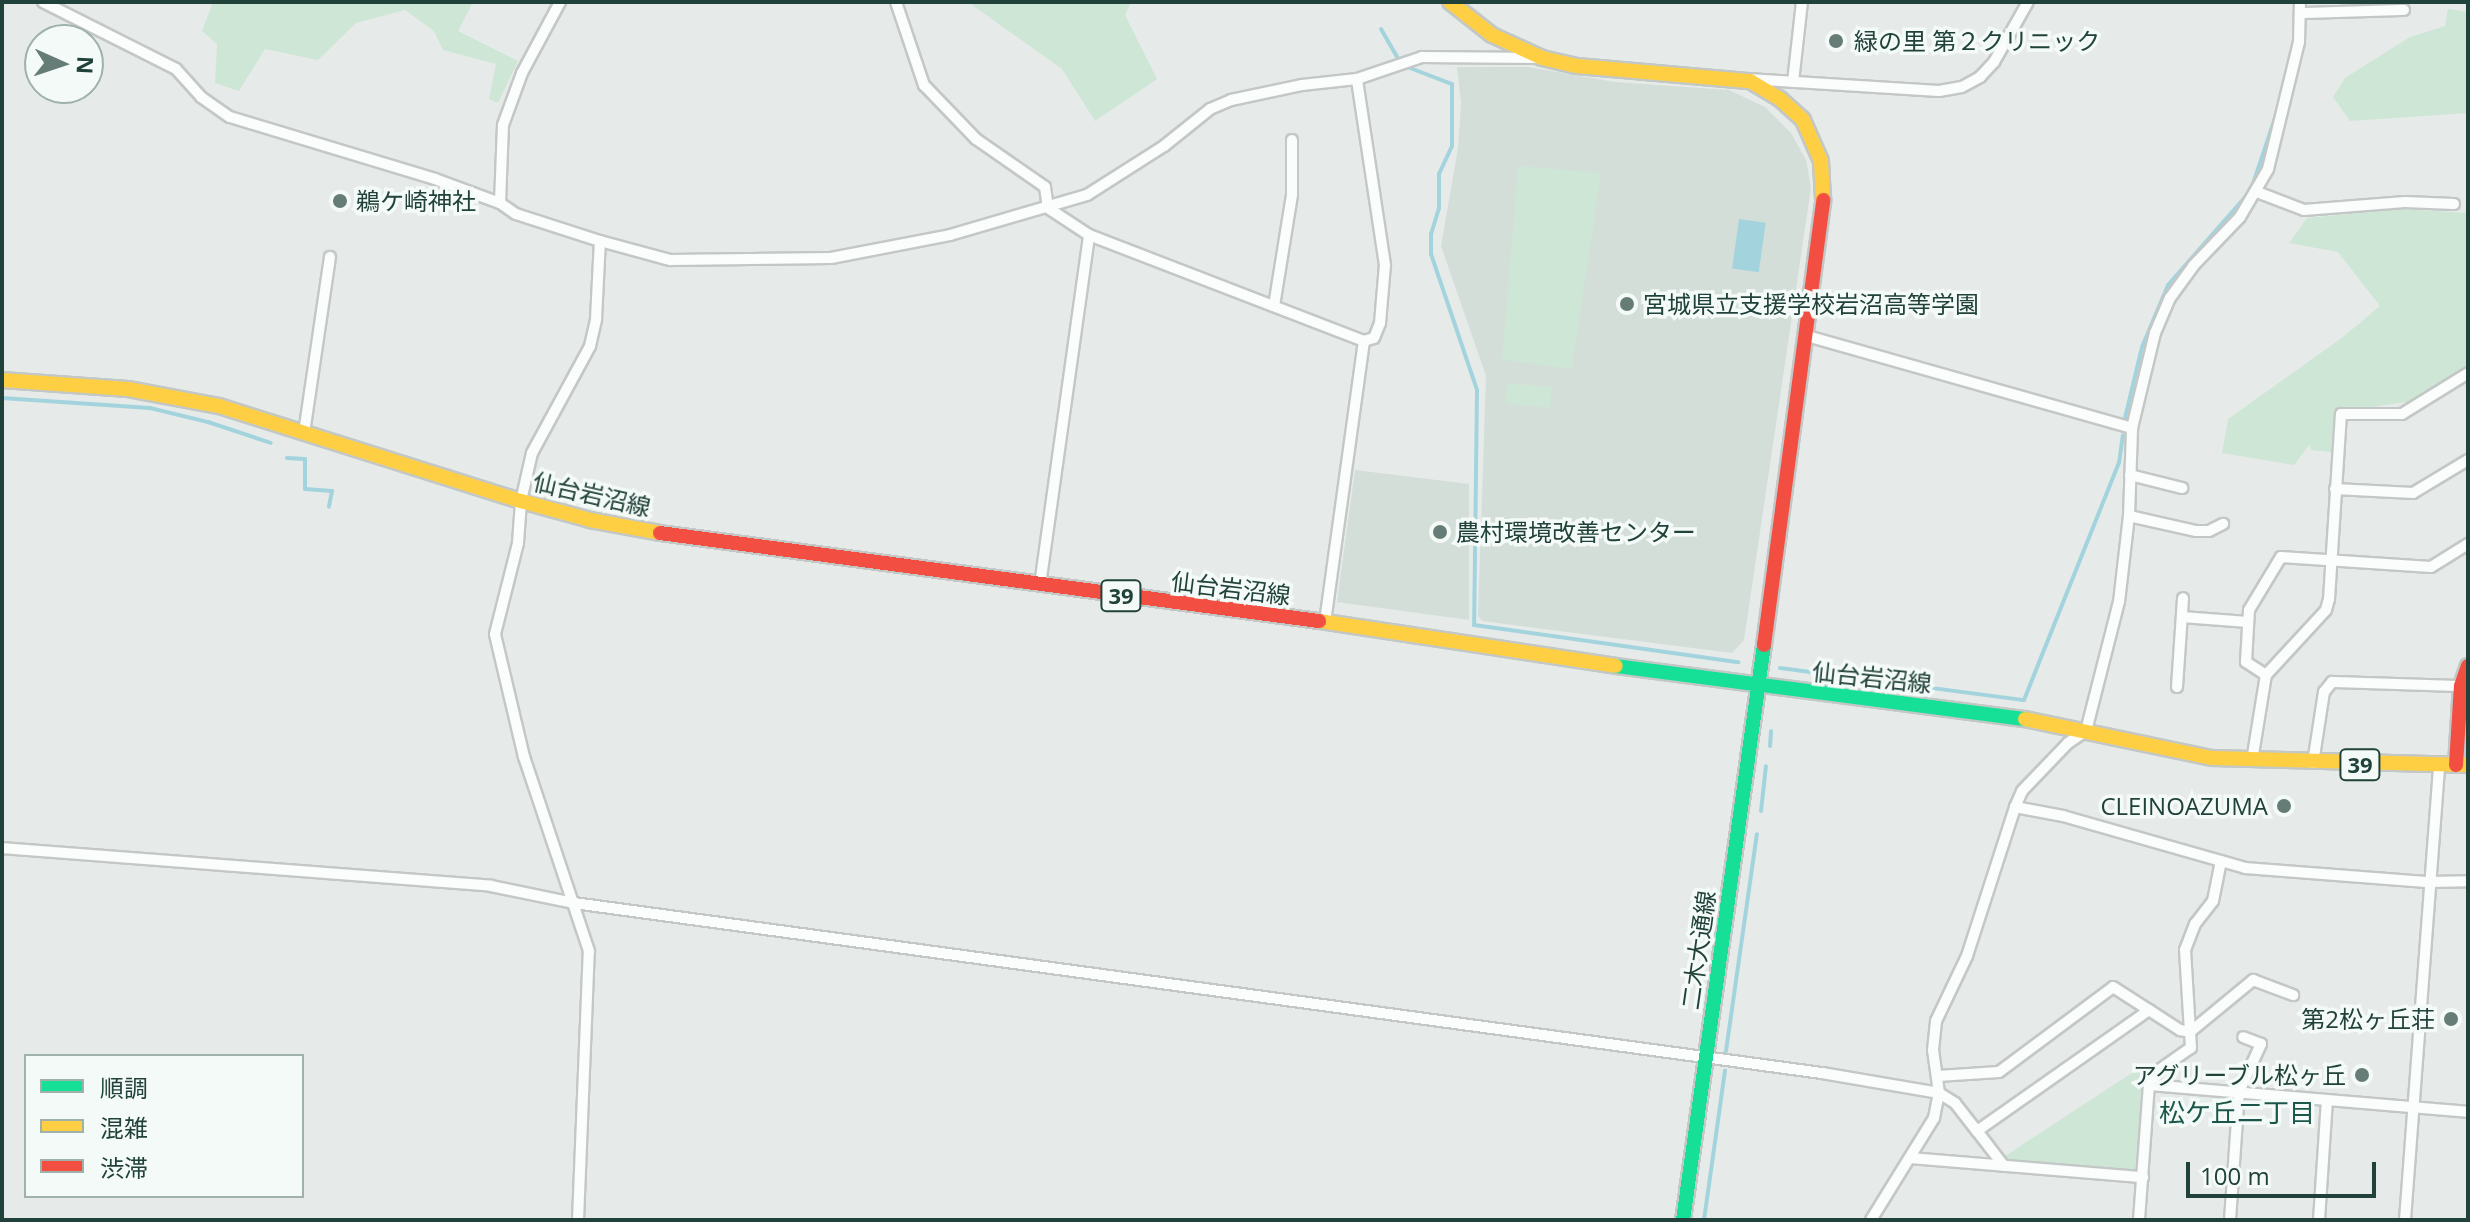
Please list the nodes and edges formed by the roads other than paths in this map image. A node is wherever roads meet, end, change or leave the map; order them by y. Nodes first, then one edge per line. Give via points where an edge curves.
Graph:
1 (43, 2) edge
2 (560, 2) edge
3 (896, 2) edge
4 (1450, 2) edge
5 (1802, 2) edge
6 (2028, 2) edge
7 (2301, 8) edge
8 (2404, 10) dead end
9 (1542, 58) junction
10 (1731, 78) junction
11 (1357, 79) junction
12 (1793, 82) junction
13 (1292, 140) dead end
14 (2257, 192) junction
15 (500, 203) junction
16 (2454, 204) dead end
17 (1048, 208) junction
18 (1089, 235) junction
19 (600, 241) junction
20 (330, 257) dead end
21 (1274, 306) junction
22 (1807, 336) junction
23 (1364, 341) junction
24 (2468, 373) edge
25 (2, 380) edge
26 (2132, 428) junction
27 (304, 433) junction
28 (2468, 460) edge
29 (2130, 475) junction
30 (2182, 488) dead end
31 (2335, 489) junction
32 (521, 501) junction
33 (2129, 516) junction
34 (2223, 524) dead end
35 (2468, 544) edge
36 (2332, 561) junction
37 (1040, 585) junction
38 (2183, 598) dead end
39 (2182, 617) junction
40 (1325, 622) junction
41 (2248, 622) junction
42 (2468, 666) edge
43 (2266, 675) junction
44 (2461, 686) junction
45 (1757, 687) junction
46 (2177, 687) dead end
47 (2086, 731) junction
48 (2252, 761) junction
49 (2313, 763) junction
50 (2439, 765) junction
51 (2462, 765) edge
52 (2015, 807) junction
53 (2, 848) edge
54 (2221, 861) junction
55 (2468, 881) edge
56 (2429, 882) junction
57 (574, 903) junction
58 (2293, 995) dead end
59 (2149, 1010) junction
60 (2190, 1032) junction
61 (2243, 1037) dead end
62 (1705, 1057) junction
63 (1938, 1076) junction
64 (2149, 1085) junction
65 (2239, 1092) junction
66 (1939, 1093) junction
67 (2327, 1100) junction
68 (2414, 1107) junction
69 (2468, 1112) edge
70 (1977, 1131) junction
71 (1910, 1158) junction
72 (2004, 1166) junction
73 (2143, 1177) junction
74 (578, 1220) edge
75 (1683, 1220) edge
76 (1871, 1220) edge
77 (2139, 1220) edge
78 (2230, 1220) edge
79 (2319, 1220) edge
80 (2405, 1220) edge

1 - 15 street via 176,69 201,97 230,117
2 - 15 street via 522,73 503,125
3 - 17 street via 924,85 976,139 1045,187
4 - 9 main road, 二木大通線 via 1492,35
5 - 12 street
6 - 12 street via 1994,62 1962,87 1939,91
7 - 8 street
7 - 14 street via 2280,132
9 - 10 main road, 二木大通線 via 1577,66
9 - 11 street via 1422,57
10 - 12 street
10 - 22 main road, 二木大通線 via 1750,81 1803,120 1821,161 1824,195
11 - 17 street via 1231,100 1210,109 1087,195
11 - 23 street via 1385,265 1380,323 1374,338
13 - 21 street via 1292,195
14 - 16 street via 2304,210
14 - 26 street via 2170,298 2155,333
15 - 19 street via 516,214
17 - 18 street
17 - 19 street via 950,235 831,258 670,260
18 - 21 street
18 - 37 street
19 - 32 street via 590,346 532,453
20 - 27 street
21 - 23 street
22 - 26 street
22 - 45 main road, 二木大通線
23 - 40 street
24 - 31 street via 2402,414 2341,414
25 - 27 main road, 仙台岩沼線 / 39 via 170,395
26 - 29 street
27 - 32 main road, 仙台岩沼線 / 39
28 - 31 street via 2413,493
29 - 30 street
29 - 33 street
31 - 36 street
32 - 37 main road, 仙台岩沼線 / 39 via 662,533
32 - 57 street via 518,543 495,634 524,757
33 - 34 street via 2196,531
33 - 47 street via 2119,602
35 - 36 street via 2431,567
36 - 41 street via 2281,557 2249,610
36 - 43 street via 2326,610
37 - 40 main road, 仙台岩沼線 / 39
38 - 39 street
39 - 41 street
39 - 46 street
40 - 45 main road, 仙台岩沼線 / 39
41 - 43 street via 2246,662
42 - 44 main road
43 - 48 street
44 - 49 street via 2332,682 2324,692
44 - 51 main road
45 - 47 main road, 仙台岩沼線 / 39 via 1955,709
45 - 62 main road, 二木大通線
47 - 48 main road, 仙台岩沼線 / 39 via 2172,752
47 - 52 street via 2022,791
48 - 49 main road, 仙台岩沼線 / 39
49 - 50 main road, 仙台岩沼線 / 39
50 - 51 main road, 仙台岩沼線 / 39
50 - 56 street
52 - 54 street
52 - 63 street via 1967,956 1936,1021 1933,1050
53 - 57 street via 491,886
54 - 56 street via 2245,868
54 - 60 street via 2213,901 2195,924 2185,950
55 - 56 street
56 - 68 street
57 - 62 street
57 - 74 street via 589,951
58 - 60 street via 2253,980
59 - 60 street
59 - 63 street via 2113,987 1999,1072
59 - 70 street
60 - 64 street via 2191,1048 2159,1070
61 - 65 street via 2261,1044
62 - 66 street
62 - 75 main road, 二木大通線
63 - 66 street
64 - 65 street
64 - 73 street
65 - 67 street
65 - 78 street
66 - 70 street via 1955,1103
66 - 71 street via 1928,1131
67 - 68 street
67 - 79 street
68 - 69 street
68 - 80 street
70 - 72 street
71 - 72 street
71 - 76 street
72 - 73 street
73 - 77 street

